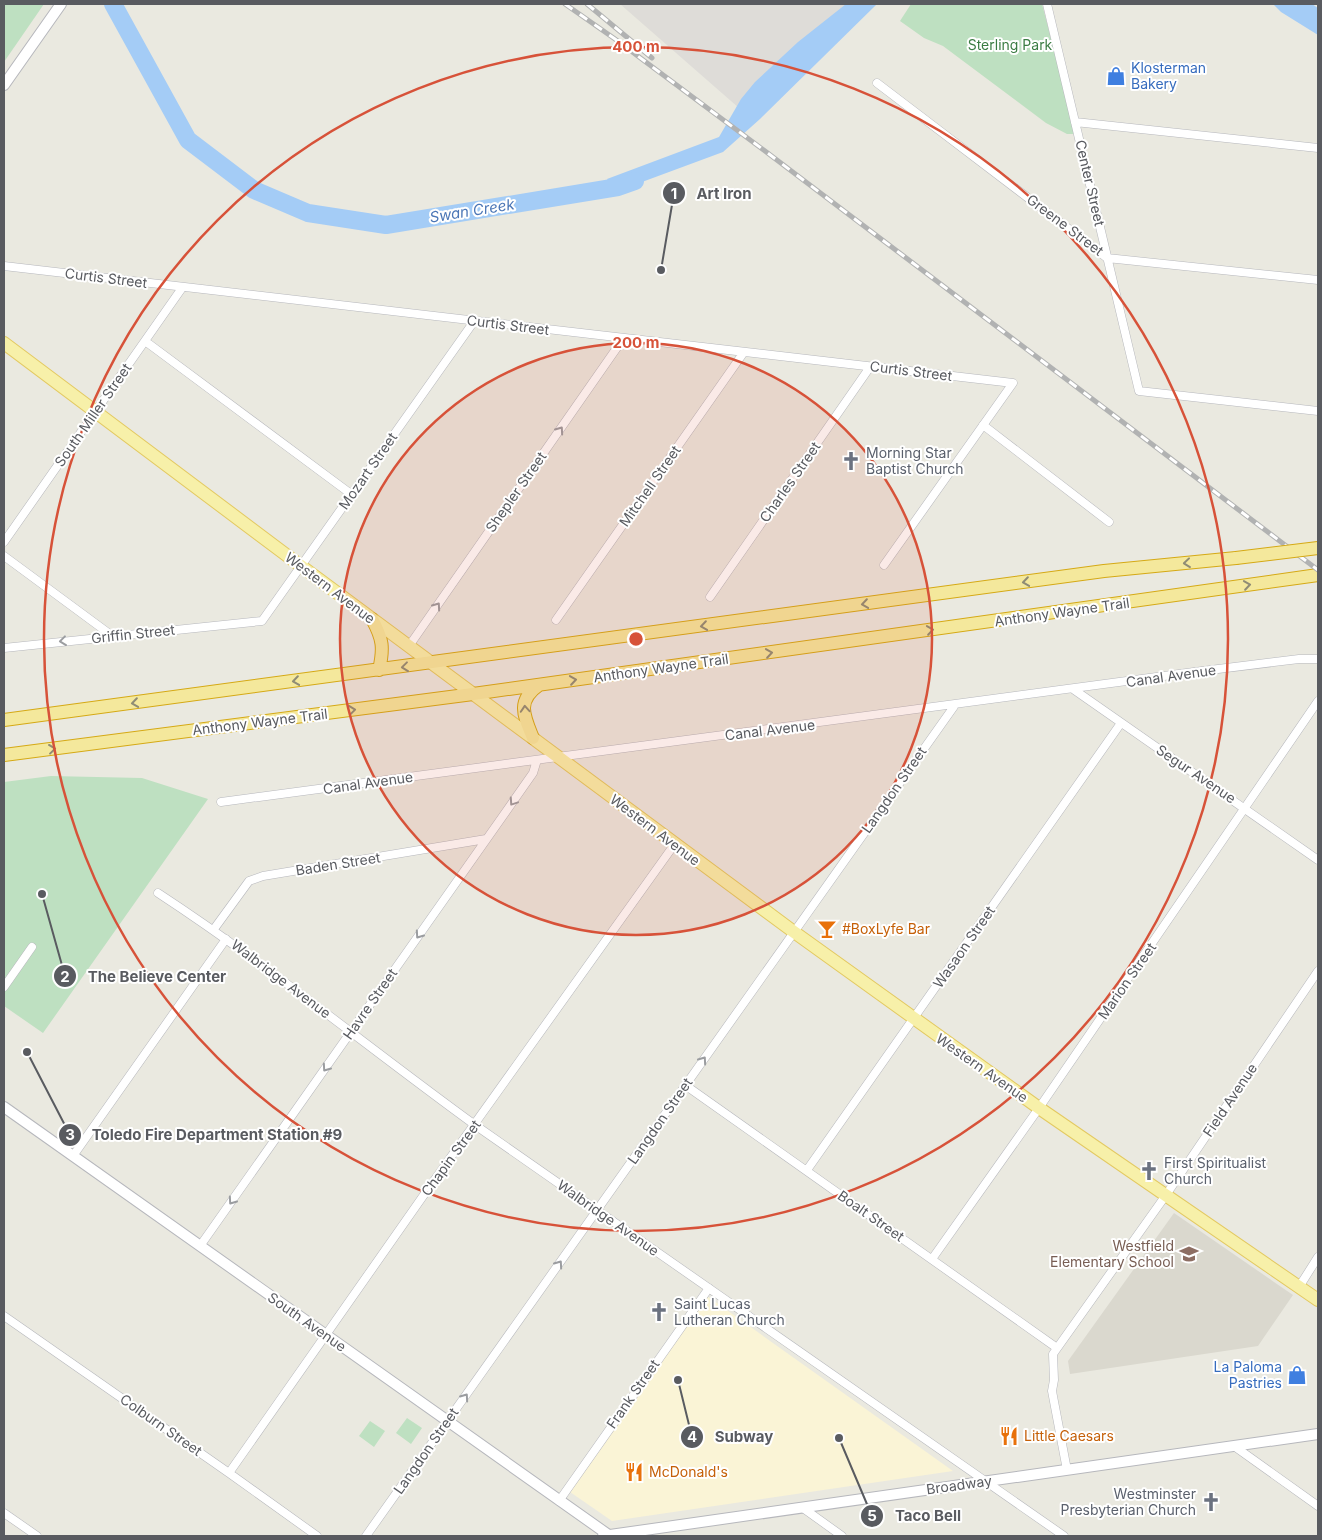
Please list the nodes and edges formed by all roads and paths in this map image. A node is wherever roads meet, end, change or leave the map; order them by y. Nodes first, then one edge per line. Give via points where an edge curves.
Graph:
1 (61, 4) edge
2 (1047, 4) edge
3 (877, 83) dead end
4 (4, 85) edge
5 (1075, 122) junction
6 (1318, 148) edge
7 (1107, 258) junction
8 (4, 266) edge
9 (1318, 280) edge
10 (182, 288) junction
11 (475, 320) junction
12 (623, 339) junction
13 (145, 341) junction
14 (4, 342) edge
15 (744, 352) junction
16 (870, 367) junction
17 (95, 411) junction
18 (1318, 411) edge
19 (983, 425) junction
20 (351, 494) junction
21 (1109, 522) dead end
22 (4, 542) edge
23 (1318, 548) edge
24 (4, 556) edge
25 (884, 565) dead end
26 (301, 566) junction
27 (1318, 575) edge
28 (710, 596) dead end
29 (372, 619) junction
30 (556, 620) dead end
31 (262, 621) joint
32 (111, 635) junction
33 (409, 646) junction
34 (4, 648) edge
35 (1318, 659) edge
36 (431, 663) junction
37 (379, 670) junction
38 (539, 685) junction
39 (1073, 689) junction
40 (473, 694) junction
41 (1318, 701) edge
42 (955, 705) junction
43 (4, 720) edge
44 (1121, 723) junction
45 (533, 738) junction
46 (4, 755) edge
47 (558, 758) junction
48 (537, 760) junction
49 (221, 802) dead end
50 (1246, 808) junction
51 (486, 839) junction
52 (674, 845) junction
53 (1318, 860) edge
54 (158, 893) dead end
55 (214, 929) junction
56 (794, 932) junction
57 (226, 939) junction
58 (32, 947) dead end
59 (1318, 971) edge
60 (4, 987) edge
61 (914, 1020) junction
62 (351, 1032) junction
63 (685, 1085) junction
64 (1039, 1108) junction
65 (4, 1109) edge
66 (475, 1125) junction
67 (73, 1156) junction
68 (807, 1170) junction
69 (1166, 1195) junction
70 (597, 1210) junction
71 (200, 1246) junction
72 (1318, 1257) edge
73 (932, 1259) junction
74 (1299, 1287) junction
75 (709, 1288) junction
76 (1318, 1300) edge
77 (4, 1316) edge
78 (325, 1334) junction
79 (1057, 1348) junction
80 (447, 1421) junction
81 (1318, 1434) edge
82 (1234, 1446) junction
83 (1067, 1470) junction
84 (229, 1473) junction
85 (985, 1481) junction
86 (559, 1501) junction
87 (1318, 1506) edge
88 (803, 1508) junction
89 (4, 1513) edge
90 (681, 1525) junction
91 (37, 1536) edge
92 (317, 1536) edge
93 (366, 1536) edge
94 (606, 1536) edge
95 (673, 1536) edge
96 (842, 1536) edge
97 (1064, 1536) edge

1 - 4 street
2 - 5 street, Center Street
3 - 7 street, Greene Street
5 - 6 street
5 - 7 street, Center Street
7 - 9 street, Greene Street
7 - 18 street, Center Street via 1139,391
8 - 10 street, Curtis Street
10 - 11 street, Curtis Street
10 - 13 street, South Miller Street
11 - 12 street, Curtis Street
11 - 20 street, Mozart Street
12 - 15 street, Curtis Street
33 -> 12 street, Shepler Street
13 - 17 street, South Miller Street
13 - 20 street
14 - 17 main road, Western Avenue
15 - 16 street, Curtis Street
15 - 30 street, Mitchell Street
16 - 19 street, Curtis Street via 1013,383
16 - 28 street, Charles Street
17 - 22 street, South Miller Street
17 - 26 main road, Western Avenue
19 - 21 street
19 - 25 street
20 - 26 street, Mozart Street
23 -> 36 highway, bridge via 1104,571
24 - 32 street
26 - 29 main road, Western Avenue
26 - 31 street, Mozart Street
38 -> 27 highway, Anthony Wayne Trail
29 - 33 main road, Western Avenue
29 - 37 highway via 381,636
31 - 32 street, Griffin Street
32 -> 34 street, Griffin Street
33 - 36 main road, Western Avenue
35 - 39 street, Canal Avenue
36 -> 37 highway
36 - 40 main road, Western Avenue
37 -> 43 highway
38 - 40 highway, Anthony Wayne Trail
45 -> 38 highway via 524,702
39 - 42 street, Canal Avenue
39 - 44 street, Segur Avenue
40 - 45 main road, Western Avenue
46 -> 40 highway, Anthony Wayne Trail
41 - 50 street, Marion Street
42 - 47 street, Canal Avenue
42 - 56 street, Langdon Street
44 - 50 street, Segur Avenue
44 - 61 street, Wasaon Street
45 - 47 main road, Western Avenue
47 - 48 street, Canal Avenue
47 - 52 main road, Western Avenue
48 - 49 street, Canal Avenue
48 -> 51 street, Havre Street via 533,773
50 - 53 street, Segur Avenue
50 - 64 street, Marion Street
51 - 55 street, Baden Street via 263,876 249,881
51 -> 62 street, Havre Street
52 - 56 main road, Western Avenue
52 - 66 street, Chapin Street
54 - 55 street, Walbridge Avenue
55 - 57 street, Walbridge Avenue
56 - 61 main road, Western Avenue
63 -> 56 street, Langdon Street
57 - 62 street, Walbridge Avenue
57 - 67 street
58 - 60 street
59 - 69 street, Field Avenue
61 - 64 main road, Western Avenue
61 - 68 street, Wasaon Street
62 - 66 street, Walbridge Avenue
62 -> 71 street, Havre Street
63 - 68 street, Boalt Street
63 - 70 street, Langdon Street
64 - 69 main road, Western Avenue
64 - 73 street, Marion Street
65 - 67 street, South Avenue
66 - 70 street, Walbridge Avenue
66 - 78 street, Chapin Street
67 - 71 street, South Avenue
68 - 73 street, Boalt Street
69 - 74 main road, Western Avenue
69 - 79 street, Field Avenue
70 - 75 street, Walbridge Avenue
80 -> 70 street, Langdon Street
71 - 78 street, South Avenue
72 - 74 street
73 - 79 street, Boalt Street
74 - 76 main road, Western Avenue
75 - 85 street, Walbridge Avenue
75 - 86 street, Frank Street
77 - 84 street, Colburn Street
78 - 80 street, South Avenue
78 - 84 street, Chapin Street
79 - 83 street, Field Avenue via 1052,1360 1052,1391
80 - 86 street, South Avenue
80 - 93 street, Langdon Street
81 - 82 street, Broadway
82 - 83 street, Broadway
82 - 87 street
83 - 85 street, Broadway
84 - 92 street, Colburn Street
85 - 88 street, Broadway
85 - 97 street, Walbridge Avenue
86 - 94 street, South Avenue
88 - 90 street, Broadway
88 - 96 street
89 - 91 street
90 - 94 street, Broadway
90 - 95 street

